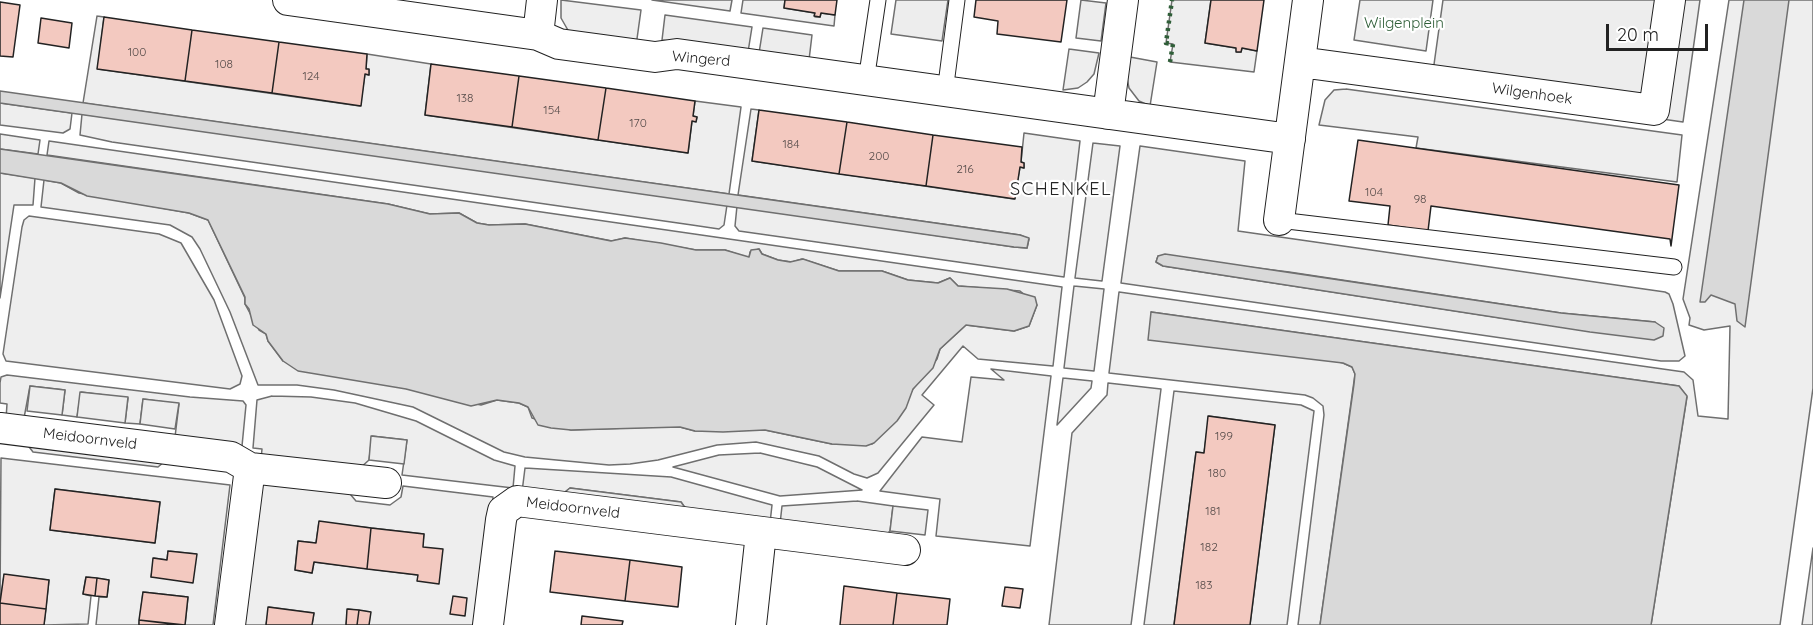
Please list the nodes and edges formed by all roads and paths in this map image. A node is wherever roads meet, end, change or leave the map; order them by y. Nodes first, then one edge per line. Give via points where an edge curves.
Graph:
1 (288, 0) edge
2 (542, 0) edge
3 (878, 0) edge
4 (957, 0) edge
5 (1123, 0) edge
6 (1308, 0) edge
7 (1670, 0) edge
8 (538, 35) junction
9 (1300, 62) junction
10 (866, 81) junction
11 (945, 92) junction
12 (1108, 114) junction
13 (1290, 139) junction
14 (1279, 220) joint
15 (1674, 267) dead end
16 (0, 428) edge
17 (250, 468) junction
18 (386, 483) dead end
19 (761, 533) junction
20 (905, 550) dead end
21 (230, 625) edge
22 (488, 625) edge
23 (751, 625) edge

1 - 8 street, Wingerd
2 - 8 street
3 - 10 lane
4 - 11 lane
5 - 12 street
6 - 9 street
7 - 9 street, Wilgenhoek via 1654,110
8 - 10 street, Wingerd via 559,44 655,57 676,54
9 - 13 street
10 - 11 street, Wingerd
11 - 12 street, Wingerd
12 - 13 street
13 - 14 street
14 - 15 lane
16 - 17 street, Meidoornveld via 231,457
17 - 18 street, Meidoornveld
17 - 21 street
19 - 20 street, Meidoornveld
19 - 22 street, Meidoornveld via 517,501 503,511
19 - 23 street

